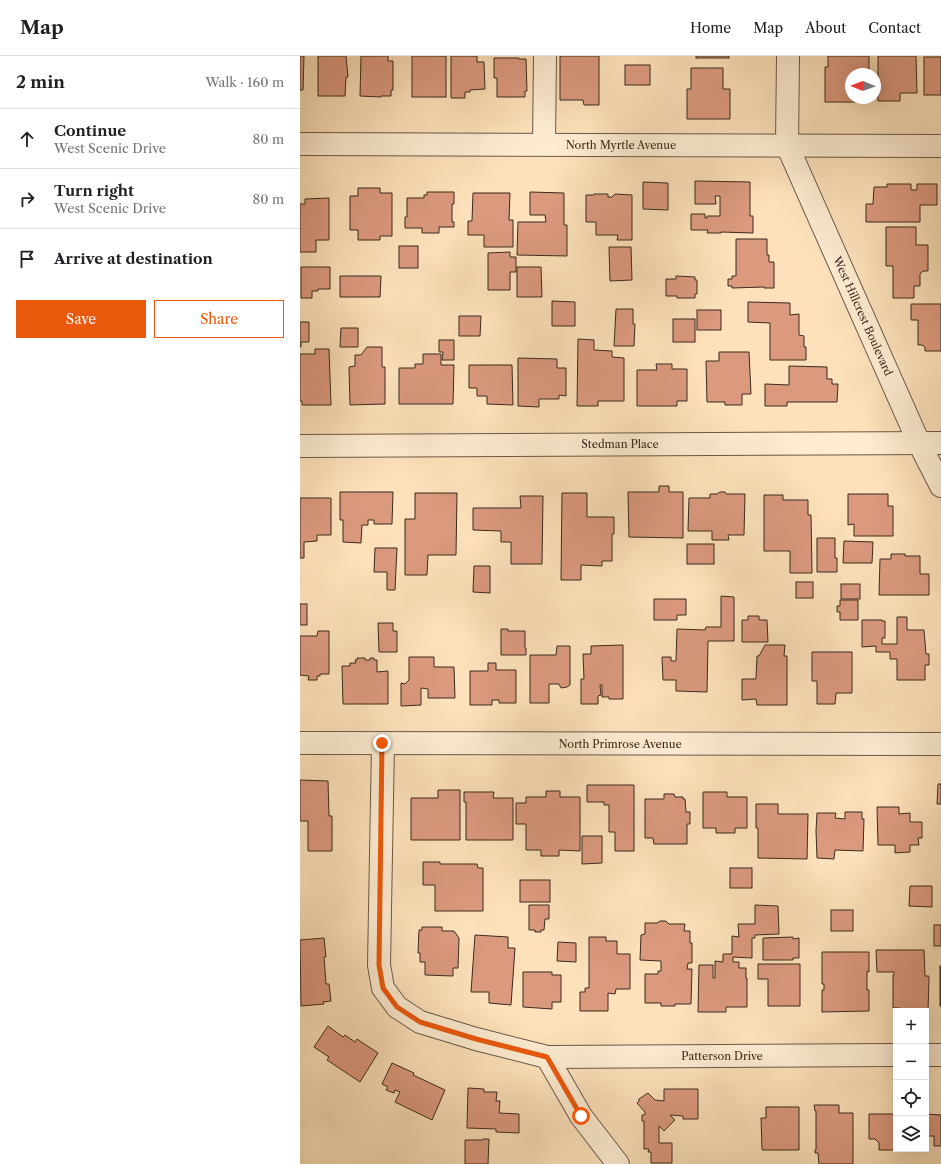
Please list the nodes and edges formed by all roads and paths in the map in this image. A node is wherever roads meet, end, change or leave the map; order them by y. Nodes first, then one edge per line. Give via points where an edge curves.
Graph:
1 (544, 56) edge
2 (788, 56) edge
3 (300, 144) edge
4 (544, 144) junction
5 (788, 145) junction
6 (941, 146) edge
7 (920, 443) junction
8 (941, 443) edge
9 (300, 446) edge
10 (941, 486) edge
11 (300, 743) edge
12 (382, 743) junction
13 (941, 744) edge
14 (893, 1055) edge
15 (929, 1055) edge
16 (941, 1055) edge
17 (547, 1057) junction
18 (618, 1164) edge

1 - 4 street
2 - 5 street
3 - 4 street, North Myrtle Avenue
4 - 5 street, North Myrtle Avenue
5 - 6 street, North Myrtle Avenue
5 - 7 street, West Hillcrest Boulevard
7 - 8 street, Stedman Place
7 - 9 street, Stedman Place
7 - 10 street, West Hillcrest Boulevard
11 - 12 street, North Primrose Avenue
12 - 13 street, North Primrose Avenue
12 - 17 street, Patterson Drive via 379,965 383,988 397,1007 420,1022
14 - 17 street, Patterson Drive
15 - 16 street
17 - 18 street via 581,1116

